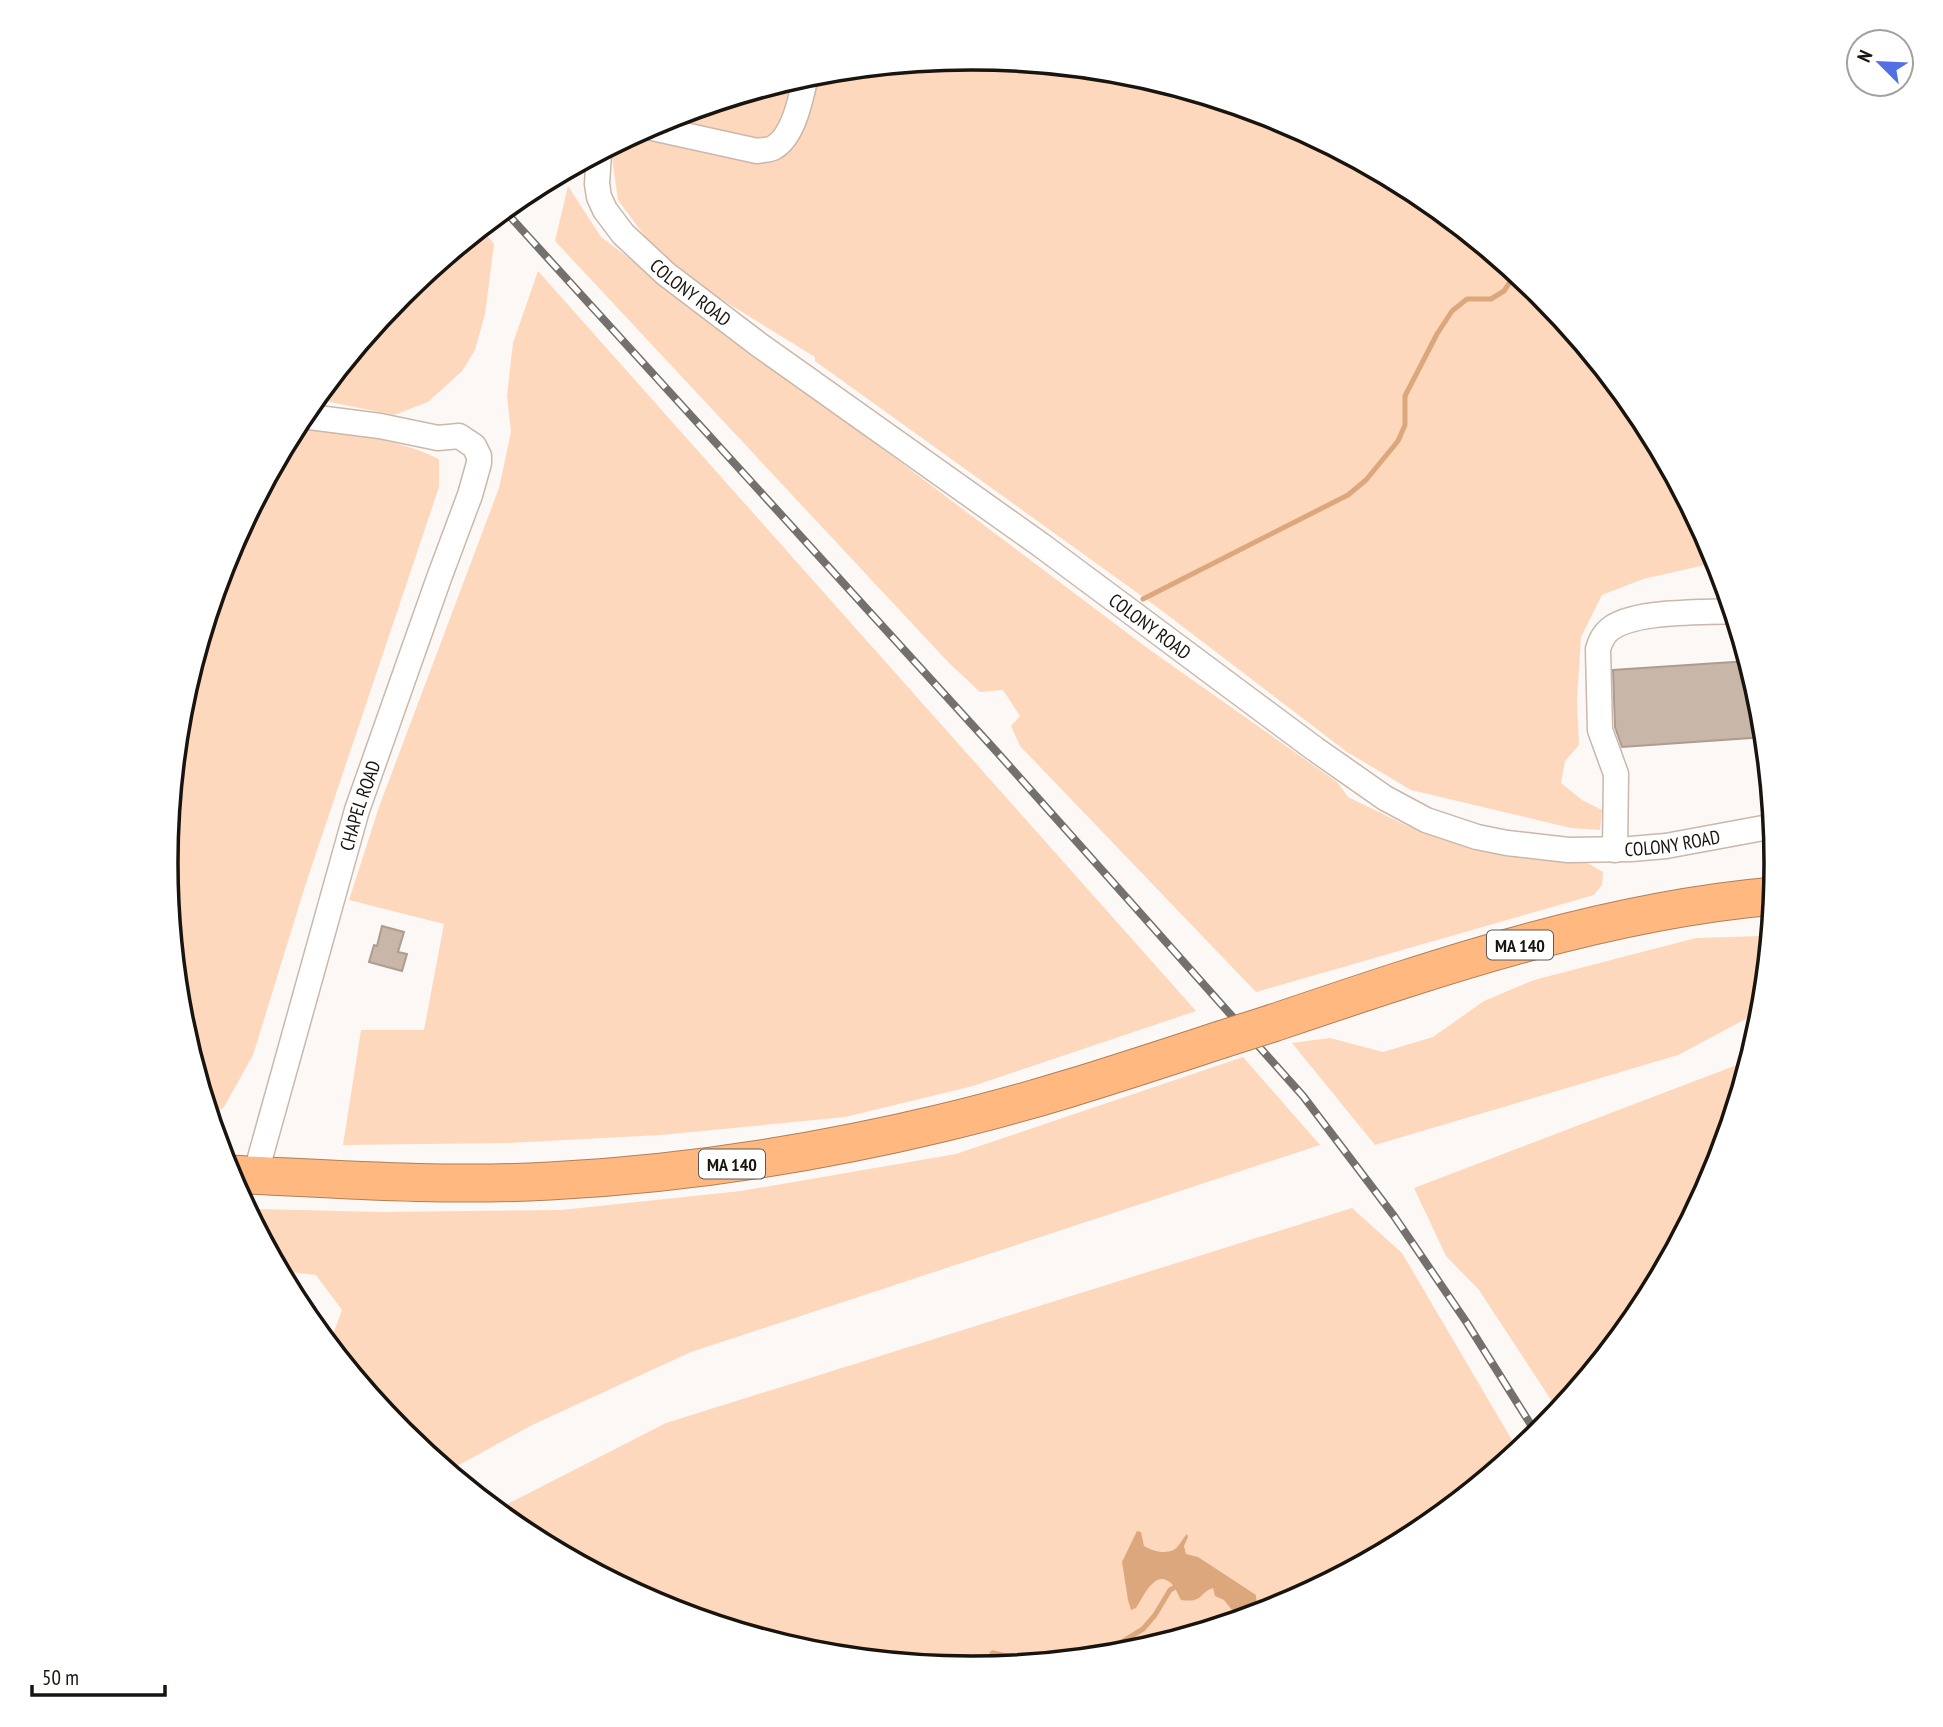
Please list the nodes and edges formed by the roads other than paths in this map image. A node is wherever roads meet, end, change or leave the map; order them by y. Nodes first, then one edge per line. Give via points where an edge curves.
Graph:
1 (802, 88) edge
2 (666, 131) edge
3 (599, 163) edge
4 (316, 418) edge
5 (1724, 611) edge
6 (1764, 828) edge
7 (1615, 850) junction
8 (1764, 897) edge
9 (242, 1175) edge

1 - 2 street via 791,126 772,149 757,151
3 - 7 street, COLONY ROAD via 597,184 603,205 623,234 666,274 1377,793 1426,820 1477,837 1558,849
4 - 9 street, CHAPEL ROAD via 438,438 459,436 472,444 479,456 478,470 357,810
5 - 7 street via 1642,616 1616,625 1601,639 1600,730 1616,774
6 - 7 street, COLONY ROAD via 1666,846
8 - 9 highway, MA 140, bridge via 1603,924 1461,962 1099,1079 943,1123 788,1155 628,1176 520,1182

